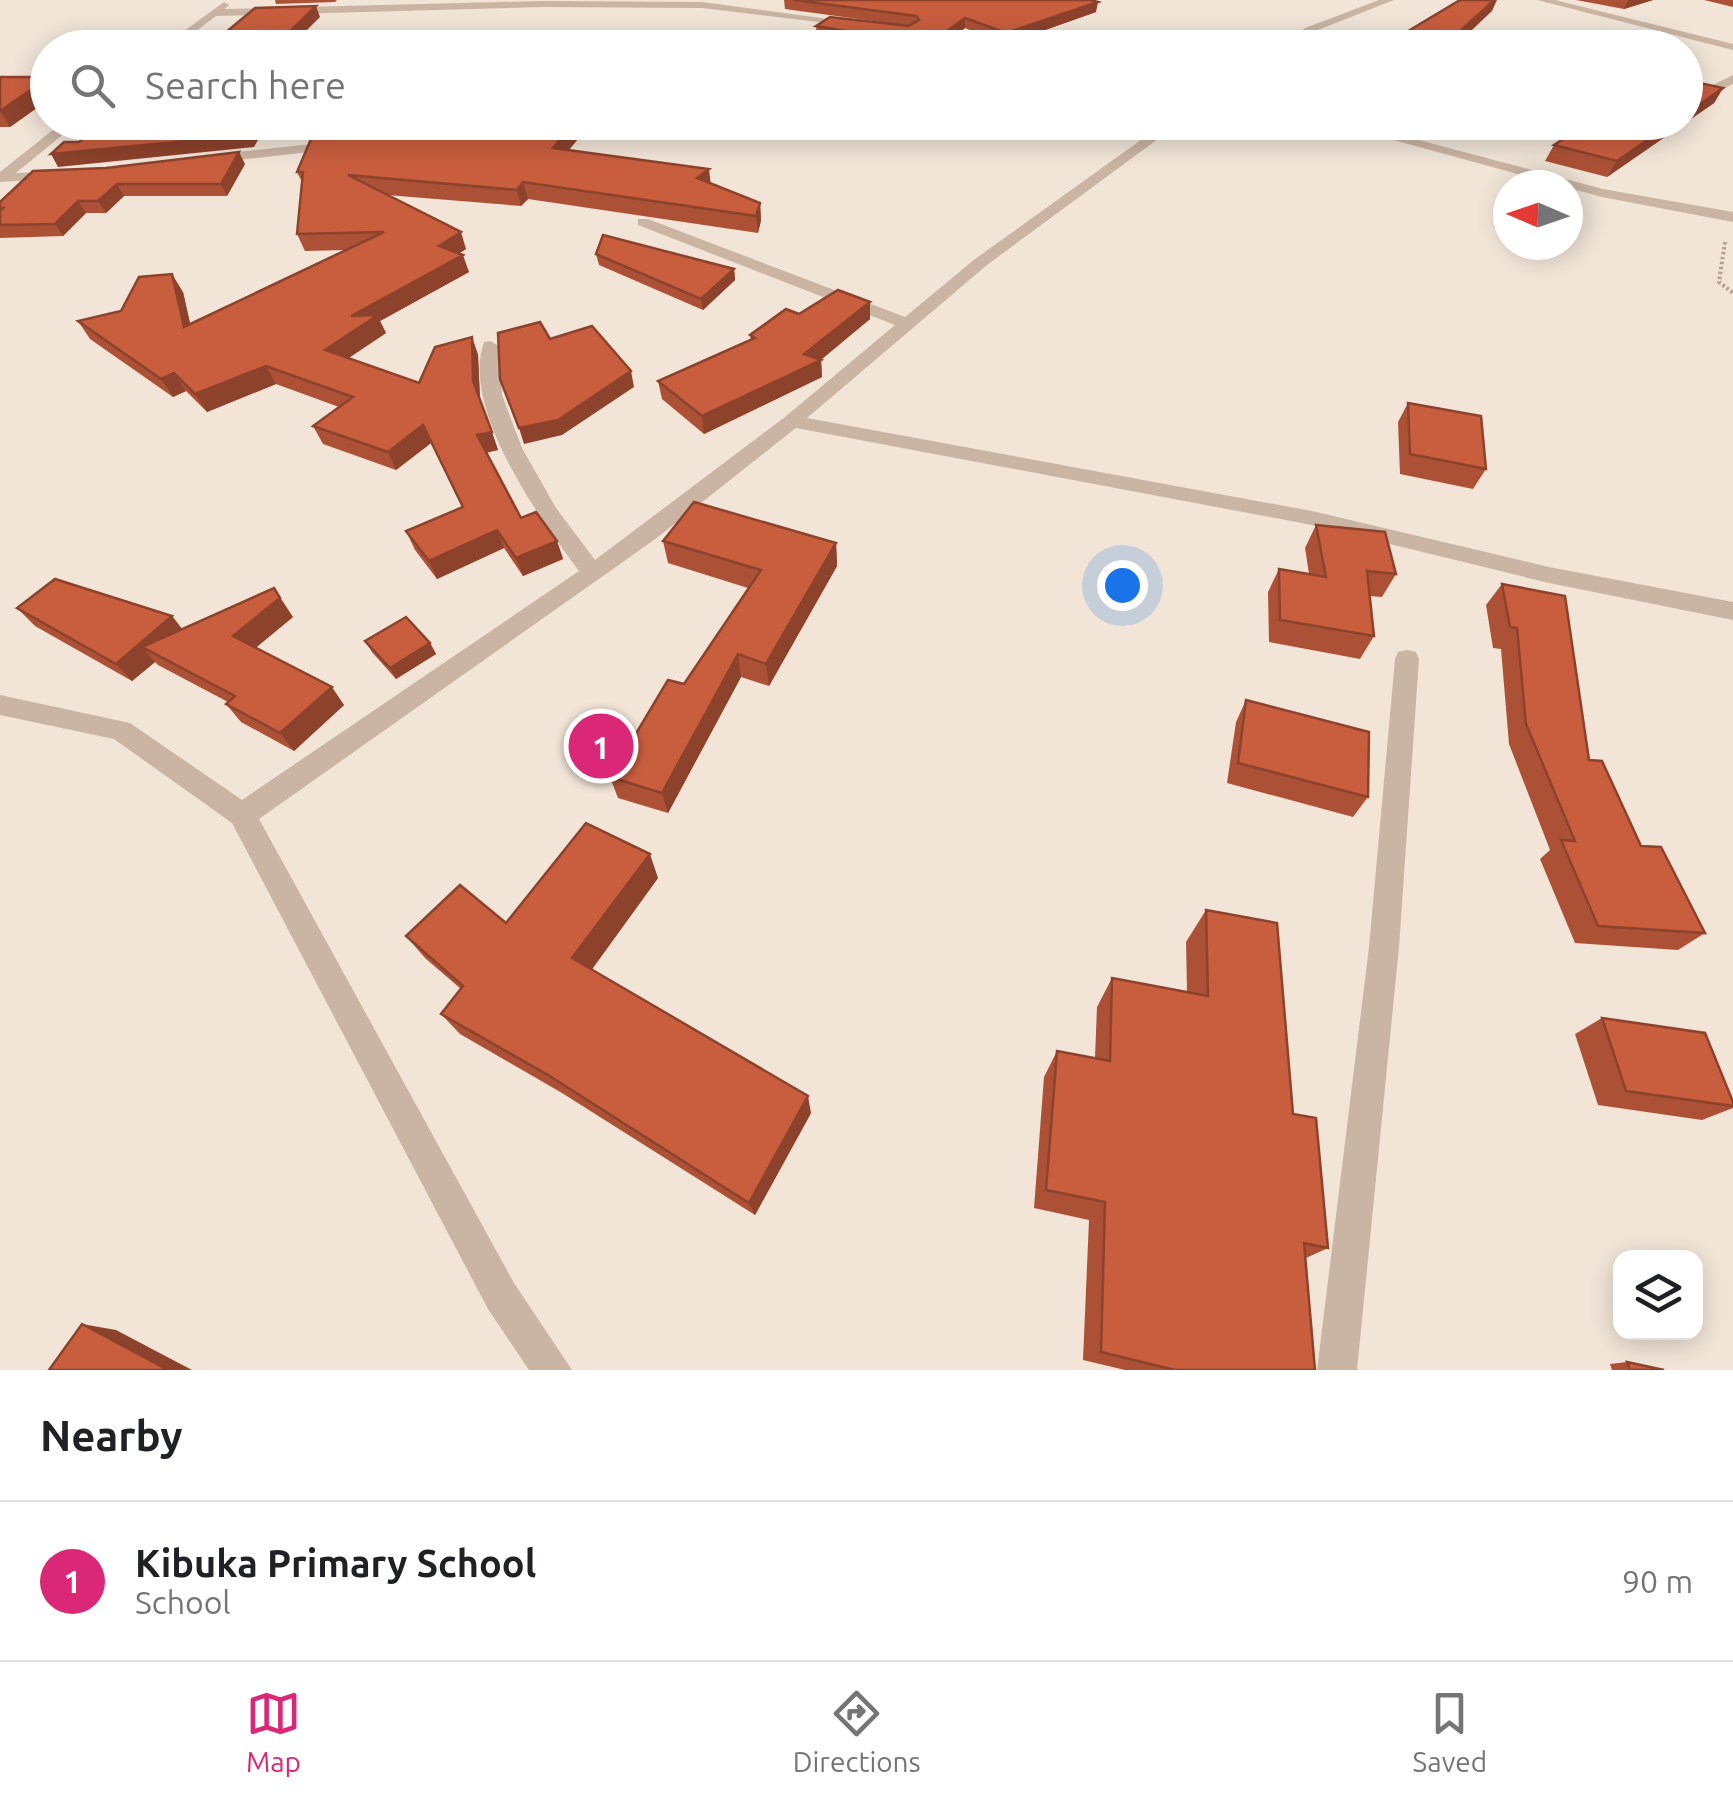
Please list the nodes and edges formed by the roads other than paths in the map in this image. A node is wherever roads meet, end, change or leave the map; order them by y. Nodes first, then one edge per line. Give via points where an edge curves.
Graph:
1 (233, 0) edge
2 (1388, 0) edge
3 (1542, 0) edge
4 (545, 2) edge
5 (704, 2) edge
6 (403, 6) edge
7 (212, 13) junction
8 (872, 26) edge
9 (190, 30) edge
10 (1309, 30) edge
11 (1664, 30) edge
12 (1703, 40) edge
13 (1733, 47) edge
14 (1733, 79) edge
15 (1703, 94) edge
16 (50, 140) edge
17 (1150, 140) edge
18 (1401, 140) edge
19 (353, 144) edge
20 (191, 161) edge
21 (76, 174) edge
22 (1, 179) edge
23 (1733, 217) edge
24 (643, 222) dead end
25 (905, 322) junction
26 (490, 346) dead end
27 (792, 421) junction
28 (592, 573) junction
29 (1733, 612) edge
30 (1407, 659) dead end
31 (0, 705) edge
32 (242, 814) junction
33 (552, 1370) edge
34 (1337, 1370) edge

1 - 7 street
2 - 10 street
3 - 11 street
4 - 5 street
4 - 6 street
5 - 8 street
6 - 7 street
7 - 9 street
12 - 13 street
14 - 15 street
16 - 22 street
17 - 25 street
18 - 23 street via 1602,194
19 - 20 street
21 - 22 street
24 - 25 street
25 - 27 street
26 - 28 street via 492,398 520,464
27 - 28 street
27 - 29 street via 1312,518
28 - 32 street
30 - 34 street via 1384,947
31 - 32 street via 121,730
32 - 33 street via 501,1296

